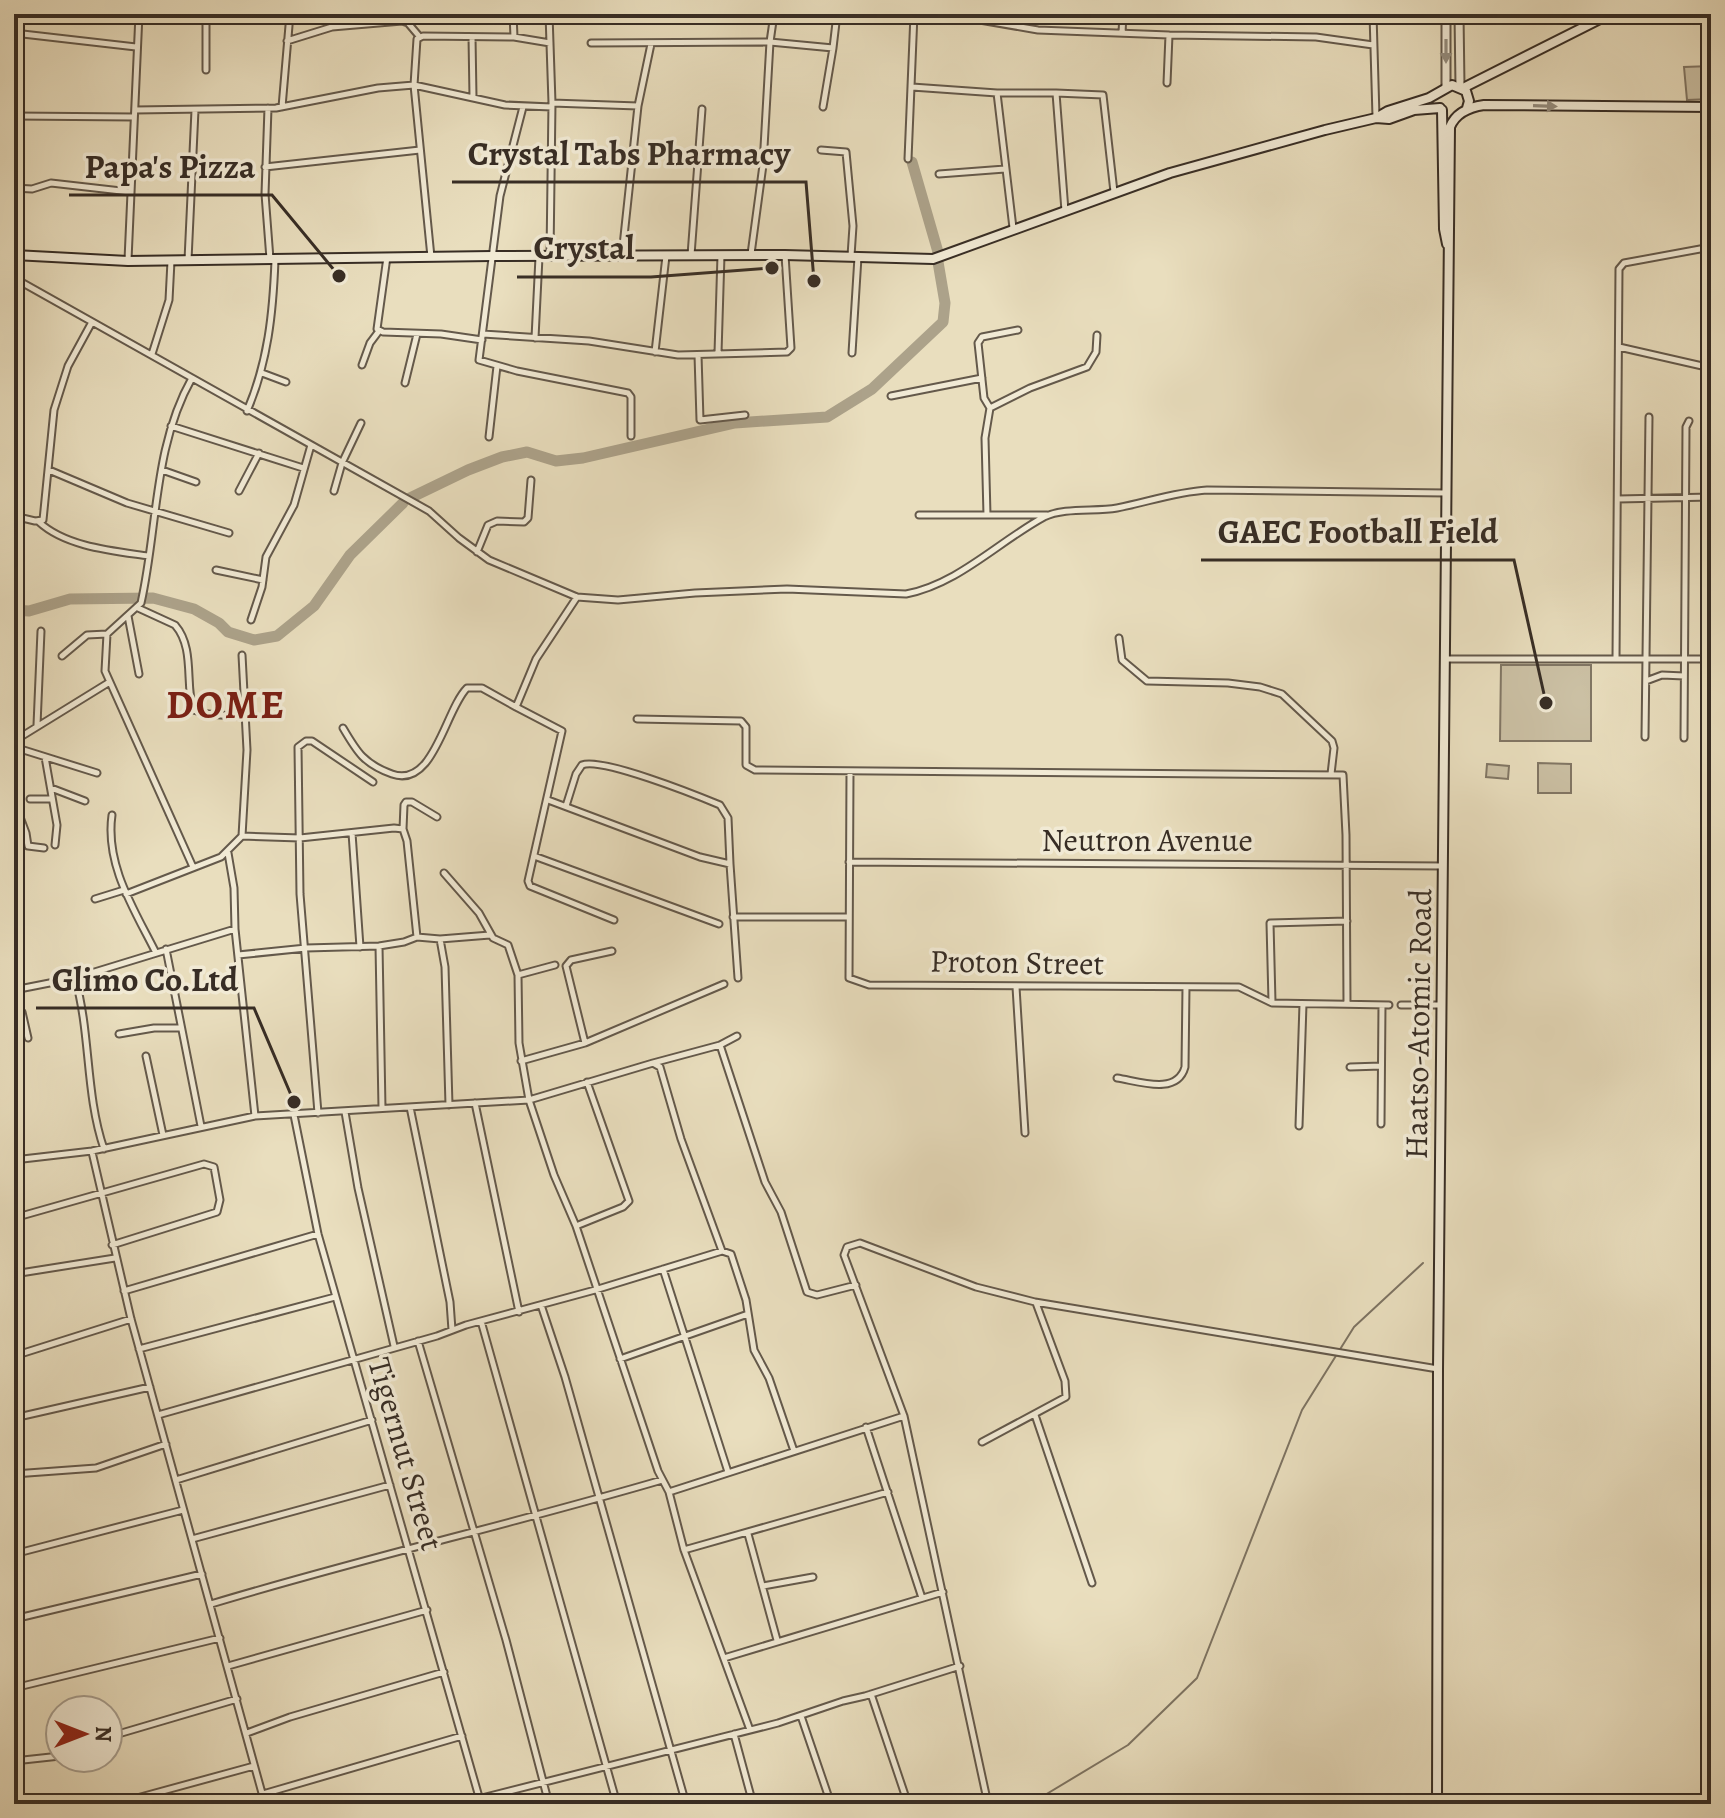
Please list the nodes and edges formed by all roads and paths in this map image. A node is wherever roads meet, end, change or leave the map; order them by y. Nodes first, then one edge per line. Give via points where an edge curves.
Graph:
1 (139, 14) edge
2 (206, 14) edge
3 (276, 14) edge
4 (290, 14) edge
5 (513, 14) edge
6 (549, 14) edge
7 (774, 14) edge
8 (837, 14) edge
9 (914, 14) edge
10 (945, 14) edge
11 (993, 14) edge
12 (1123, 14) edge
13 (1373, 14) edge
14 (1446, 14) edge
15 (1459, 14) edge
16 (1608, 14) edge
17 (1709, 14) edge
18 (993, 22) junction
19 (1711, 24) edge
20 (14, 33) edge
21 (1122, 33) junction
22 (1169, 35) junction
23 (419, 36) junction
24 (472, 37) junction
25 (514, 37) junction
26 (287, 41) junction
27 (770, 42) junction
28 (550, 43) junction
29 (591, 43) dead end
30 (651, 44) junction
31 (1373, 45) junction
32 (136, 47) junction
33 (833, 48) junction
34 (206, 70) dead end
35 (1167, 83) dead end
36 (414, 85) junction
37 (912, 87) junction
38 (1461, 87) junction
39 (1444, 89) junction
40 (997, 93) junction
41 (1056, 93) junction
42 (473, 97) junction
43 (552, 105) junction
44 (638, 106) junction
45 (282, 107) junction
46 (523, 107) junction
47 (823, 107) dead end
48 (1711, 107) edge
49 (268, 108) junction
50 (1467, 108) junction
51 (702, 109) dead end
52 (1441, 109) junction
53 (195, 110) junction
54 (134, 113) junction
55 (14, 116) edge
56 (1457, 116) junction
57 (1376, 118) junction
58 (420, 150) junction
59 (821, 150) dead end
60 (908, 159) dead end
61 (265, 167) junction
62 (1005, 169) junction
63 (939, 174) dead end
64 (14, 188) edge
65 (130, 192) junction
66 (1114, 192) junction
67 (1065, 211) junction
68 (1013, 228) junction
69 (1448, 245) junction
70 (1711, 247) edge
71 (14, 255) edge
72 (622, 255) junction
73 (721, 255) junction
74 (751, 255) junction
75 (785, 255) junction
76 (387, 256) junction
77 (492, 256) junction
78 (550, 256) junction
79 (666, 256) junction
80 (691, 256) junction
81 (855, 256) junction
82 (431, 257) junction
83 (539, 257) junction
84 (272, 260) junction
85 (128, 261) junction
86 (171, 261) junction
87 (188, 261) junction
88 (14, 278) edge
89 (92, 322) junction
90 (1018, 330) dead end
91 (379, 331) junction
92 (417, 334) junction
93 (1097, 335) dead end
94 (482, 337) junction
95 (535, 338) junction
96 (1619, 347) junction
97 (655, 352) junction
98 (718, 353) junction
99 (852, 353) dead end
100 (152, 354) junction
101 (698, 355) junction
102 (362, 365) dead end
103 (497, 366) junction
104 (1711, 368) edge
105 (262, 373) junction
106 (192, 378) junction
107 (982, 378) junction
108 (286, 382) dead end
109 (405, 383) dead end
110 (891, 396) dead end
111 (990, 408) junction
112 (247, 411) junction
113 (745, 415) dead end
114 (1649, 417) dead end
115 (1689, 421) dead end
116 (361, 423) dead end
117 (171, 426) junction
118 (631, 436) dead end
119 (489, 437) dead end
120 (311, 445) junction
121 (259, 453) junction
122 (342, 463) junction
123 (303, 468) junction
124 (49, 470) junction
125 (162, 470) junction
126 (531, 480) dead end
127 (196, 482) dead end
128 (239, 491) dead end
129 (334, 491) dead end
130 (1446, 493) junction
131 (1686, 497) junction
132 (1711, 497) edge
133 (1647, 498) junction
134 (1618, 499) junction
135 (154, 512) junction
136 (919, 515) dead end
137 (987, 515) junction
138 (1048, 515) junction
139 (14, 516) edge
140 (39, 522) junction
141 (229, 533) dead end
142 (477, 552) junction
143 (148, 556) junction
144 (216, 570) dead end
145 (263, 580) junction
146 (577, 597) junction
147 (140, 606) junction
148 (128, 616) junction
149 (251, 620) dead end
150 (41, 631) dead end
151 (107, 634) junction
152 (1119, 638) dead end
153 (242, 655) dead end
154 (62, 656) dead end
155 (1647, 658) junction
156 (1445, 659) junction
157 (1616, 659) junction
158 (1684, 659) junction
159 (1711, 659) edge
160 (139, 674) dead end
161 (1684, 676) junction
162 (1646, 681) junction
163 (108, 683) junction
164 (516, 707) junction
165 (246, 717) junction
166 (637, 719) dead end
167 (36, 726) junction
168 (343, 728) dead end
169 (1645, 737) dead end
170 (1684, 738) dead end
171 (14, 744) edge
172 (45, 757) junction
173 (850, 772) junction
174 (97, 773) dead end
175 (1331, 774) junction
176 (373, 782) dead end
177 (50, 788) junction
178 (30, 799) dead end
179 (52, 799) junction
180 (548, 800) junction
181 (14, 801) edge
182 (85, 801) dead end
183 (566, 806) junction
184 (112, 815) dead end
185 (437, 817) dead end
186 (403, 829) junction
187 (352, 833) junction
188 (242, 836) junction
189 (300, 838) junction
190 (55, 845) dead end
191 (44, 848) dead end
192 (228, 853) junction
193 (534, 856) junction
194 (849, 862) junction
195 (730, 864) junction
196 (1347, 865) junction
197 (1444, 866) junction
198 (193, 867) junction
199 (444, 873) dead end
200 (125, 892) junction
201 (95, 899) dead end
202 (733, 917) junction
203 (849, 917) junction
204 (614, 920) dead end
205 (1347, 921) junction
206 (719, 924) dead end
207 (235, 929) junction
208 (490, 935) junction
209 (417, 937) junction
210 (440, 939) junction
211 (379, 946) junction
212 (360, 947) junction
213 (306, 948) junction
214 (166, 949) junction
215 (612, 951) dead end
216 (156, 953) junction
217 (238, 955) junction
218 (555, 965) dead end
219 (518, 975) junction
220 (75, 978) junction
221 (738, 978) dead end
222 (724, 984) dead end
223 (1016, 987) junction
224 (1186, 987) junction
225 (14, 990) edge
226 (1272, 1003) junction
227 (1303, 1004) junction
228 (1347, 1004) junction
229 (1401, 1005) dead end
230 (1443, 1006) junction
231 (14, 1007) edge
232 (181, 1028) junction
233 (119, 1034) dead end
234 (737, 1036) dead end
235 (28, 1038) dead end
236 (585, 1043) junction
237 (720, 1045) junction
238 (146, 1056) dead end
239 (521, 1061) junction
240 (653, 1063) junction
241 (1381, 1066) junction
242 (1350, 1067) dead end
243 (1117, 1078) dead end
244 (587, 1082) junction
245 (529, 1100) junction
246 (475, 1103) junction
247 (449, 1105) junction
248 (410, 1107) junction
249 (382, 1108) junction
250 (345, 1112) junction
251 (318, 1113) junction
252 (294, 1115) junction
253 (255, 1116) junction
254 (1381, 1124) dead end
255 (201, 1126) junction
256 (1299, 1126) dead end
257 (1025, 1133) dead end
258 (163, 1135) junction
259 (104, 1149) junction
260 (92, 1151) junction
261 (14, 1160) edge
262 (100, 1192) junction
263 (14, 1218) edge
264 (576, 1226) junction
265 (318, 1234) junction
266 (112, 1245) junction
267 (722, 1251) junction
268 (115, 1258) junction
269 (663, 1269) junction
270 (14, 1274) edge
271 (856, 1285) junction
272 (595, 1290) junction
273 (124, 1291) junction
274 (336, 1297) junction
275 (1035, 1302) junction
276 (541, 1305) junction
277 (519, 1312) junction
278 (748, 1314) junction
279 (131, 1319) junction
280 (481, 1321) junction
281 (452, 1330) junction
282 (685, 1338) junction
283 (418, 1341) junction
284 (394, 1346) junction
285 (139, 1349) junction
286 (14, 1356) edge
287 (620, 1359) junction
288 (354, 1360) junction
289 (1438, 1369) junction
290 (150, 1387) junction
291 (158, 1415) junction
292 (1035, 1415) junction
293 (904, 1416) junction
294 (14, 1418) edge
295 (372, 1420) junction
296 (866, 1427) junction
297 (982, 1442) dead end
298 (166, 1444) junction
299 (794, 1451) junction
300 (728, 1472) junction
301 (14, 1474) edge
302 (176, 1480) junction
303 (662, 1480) junction
304 (390, 1485) junction
305 (669, 1492) junction
306 (888, 1492) junction
307 (599, 1498) junction
308 (184, 1510) junction
309 (536, 1516) junction
310 (474, 1533) junction
311 (748, 1534) junction
312 (192, 1539) junction
313 (409, 1548) junction
314 (684, 1550) junction
315 (14, 1554) edge
316 (202, 1574) junction
317 (813, 1577) dead end
318 (1092, 1583) dead end
319 (763, 1586) junction
320 (943, 1592) junction
321 (922, 1598) junction
322 (211, 1604) junction
323 (427, 1610) junction
324 (14, 1619) edge
325 (220, 1638) junction
326 (777, 1640) junction
327 (724, 1658) junction
328 (228, 1666) junction
329 (960, 1666) junction
330 (444, 1672) junction
331 (14, 1688) edge
332 (871, 1694) junction
333 (237, 1699) junction
334 (801, 1716) junction
335 (750, 1730) junction
336 (124, 1732) edge
337 (247, 1733) junction
338 (734, 1734) junction
339 (462, 1736) junction
340 (670, 1750) junction
341 (44, 1758) edge
342 (14, 1761) edge
343 (254, 1766) junction
344 (606, 1767) junction
345 (543, 1782) junction
346 (263, 1794) junction
347 (480, 1801) edge
348 (115, 1804) edge
349 (265, 1804) edge
350 (458, 1804) edge
351 (549, 1804) edge
352 (617, 1804) edge
353 (686, 1804) edge
354 (753, 1804) edge
355 (831, 1804) edge
356 (908, 1804) edge
357 (988, 1804) edge
358 (1437, 1804) edge

1 - 32 street
2 - 34 street
3 - 4 street
4 - 26 street
5 - 25 street
6 - 28 street
7 - 27 street
8 - 33 street
9 - 37 street
10 - 18 street
11 - 18 street
12 - 21 street
13 - 31 street
14 -> 39 street
15 - 38 street
16 - 38 main road
17 - 19 street
18 - 21 street via 1038,30
20 - 32 street
21 - 22 street
22 - 31 street via 1316,37
22 - 35 street
23 - 24 street
23 - 26 street via 402,21 332,27
23 - 36 street
24 - 25 street
24 - 42 street
25 - 28 street
26 - 45 street
27 - 30 street
27 - 33 street
27 - 74 street
28 - 43 street
29 - 30 street
30 - 44 street
31 - 57 street
32 - 54 street
33 - 47 street
36 - 42 street
36 - 45 street
36 - 58 street
37 - 40 street
37 - 60 street
38 - 39 main road
38 - 50 main road via 1468,94
39 - 52 main road via 1438,100
39 - 57 main road
40 - 41 street
40 - 62 street
41 - 66 street via 1103,95
41 - 67 street
42 - 46 street
43 - 44 street
43 - 46 street
43 - 78 street
44 - 72 street
45 - 49 street
46 - 77 street via 503,182
50 -> 48 main road
49 - 53 street
49 - 61 street
50 - 56 main road
51 - 80 street
52 - 56 main road
52 - 57 main road
52 - 69 main road
53 - 54 street
53 - 87 street
54 - 55 street
54 - 65 street
56 - 69 main road via 1450,127
57 - 66 main road
58 - 61 street
58 - 82 street
59 - 81 street via 846,152
61 - 84 street
62 - 63 street
62 - 68 street
64 - 65 street via 51,183
65 - 85 street
66 - 67 main road
67 - 68 main road
68 - 81 main road via 943,257
69 - 130 main road, Haatso-Atomic Road
70 - 96 street via 1621,265
71 - 85 main road
72 - 78 main road
72 - 79 main road
73 - 74 main road
73 - 80 main road
73 - 98 street
74 - 75 main road
75 - 81 main road
75 - 98 street via 790,350
76 - 82 main road
76 - 84 main road
76 - 91 street
77 - 82 main road
77 - 83 main road
77 - 94 street
78 - 83 main road
79 - 80 main road
79 - 97 street
81 - 99 street
83 - 95 street
84 - 87 main road
84 - 105 street via 271,320
85 - 86 main road
86 - 87 main road
86 - 100 street via 169,300
88 - 89 street
89 - 100 street
89 - 124 street via 68,366 54,410
90 - 107 street via 982,337
91 - 92 street
91 - 102 street
92 - 94 street
92 - 109 street
93 - 111 street via 1096,352 1087,367
94 - 95 street
94 - 103 street via 479,360
95 - 97 street
96 - 104 street
96 - 134 street
97 - 101 street
98 - 101 street
100 - 106 street
101 - 113 street via 700,420
103 - 118 street via 628,393
103 - 119 street
105 - 108 street
105 - 112 street
106 - 112 street
106 - 117 street
107 - 110 street
107 - 111 street
111 - 137 street via 985,438
112 - 120 street
114 - 133 street
115 - 131 street
116 - 122 street
117 - 121 street
117 - 125 street
120 - 122 street
120 - 123 street
121 - 123 street
121 - 128 street
122 - 129 street
122 - 142 street via 429,511
123 - 145 street via 294,505 266,557
124 - 135 street
124 - 140 street via 45,515
125 - 127 street
125 - 135 street
126 - 142 street via 528,518 488,525
130 - 138 street via 1207,490
130 - 156 main road, Haatso-Atomic Road
131 - 132 street
131 - 133 street
131 - 158 street
133 - 134 street
133 - 155 street
134 - 157 street
135 - 141 street
135 - 143 street
136 - 137 street
137 - 138 street
138 - 146 street via 946,580 906,594 787,589 618,600
139 - 140 street
140 - 143 street via 84,543
142 - 146 street
143 - 147 street
144 - 145 street
145 - 149 street
146 - 164 street via 536,659
147 - 148 street
147 - 165 street via 179,630 193,710
148 - 151 street
148 - 160 street
150 - 167 street
151 - 154 street via 87,635
151 - 163 street
152 - 175 street via 1122,660 1147,681 1238,684 1289,698 1332,741
153 - 165 street
155 - 157 street
155 - 158 street
155 - 162 street
156 - 157 street
156 - 197 main road, Haatso-Atomic Road
158 - 159 street
158 - 161 street
161 - 162 street
161 - 170 street
162 - 169 street
163 - 167 street
163 - 198 street
164 - 168 street via 482,688 467,688 423,766 408,776 394,775 361,758
164 - 180 street via 562,731
165 - 188 street
166 - 173 street via 741,721 751,770
167 - 171 street
171 - 172 street
172 - 174 street
172 - 177 street
173 - 175 street
173 - 194 street, Proton Street
175 - 196 street via 1345,779
176 - 189 street via 312,741 301,744
177 - 179 street
177 - 182 street
178 - 179 street
179 - 190 street
180 - 183 street
180 - 193 street
181 - 191 street via 26,843
183 - 195 street
183 - 195 street via 582,765 592,762 622,770 720,805 728,818
184 - 200 street via 109,836
185 - 186 street via 406,802
186 - 187 street
186 - 209 street
187 - 189 street
187 - 212 street
188 - 189 street
188 - 192 street
189 - 213 street
192 - 198 street
192 - 207 street
193 - 204 street via 528,881 535,890
193 - 206 street
194 - 196 street, Neutron Avenue
194 - 203 street, Proton Street
195 - 202 street
196 - 197 street, Neutron Avenue
196 - 205 street
197 - 230 main road, Haatso-Atomic Road
198 - 200 street
199 - 208 street via 479,913
200 - 201 street
200 - 216 street
202 - 203 street
202 - 221 street
203 - 223 street, Proton Street via 853,981
205 - 226 street via 1270,923
205 - 228 street
207 - 214 street
207 - 217 street
208 - 210 street
208 - 219 street via 508,945
209 - 210 street
209 - 211 street
210 - 247 street
211 - 212 street
211 - 249 street
212 - 213 street
213 - 217 street
213 - 251 street
214 - 216 street
214 - 232 street
215 - 236 street via 571,960 566,966
216 - 220 street
217 - 253 street
218 - 219 street
219 - 239 street
220 - 225 street
220 - 259 street via 84,1014 92,1106
222 - 236 street
223 - 224 street, Proton Street
223 - 257 street
224 - 226 street, Proton Street via 1239,987
224 - 243 street via 1182,1076 1166,1084
226 - 227 street, Proton Street
227 - 228 street, Proton Street
227 - 256 street
228 - 241 street, Proton Street via 1385,1005
229 - 230 street
230 - 289 main road, Haatso-Atomic Road
231 - 235 street via 22,1012
232 - 233 street
232 - 255 street
234 - 237 street
236 - 239 street
237 - 240 street
237 - 271 street via 807,1292 817,1295
238 - 258 street
239 - 245 street
240 - 244 street
240 - 267 street via 660,1067
241 - 242 street
241 - 254 street
244 - 245 street
244 - 264 street via 629,1201
245 - 246 street
245 - 264 street
246 - 247 street
246 - 277 street
247 - 248 street
248 - 249 street
248 - 281 street
249 - 250 street
250 - 251 street
250 - 284 street
251 - 252 street
252 - 253 street
252 - 265 street, Tigernut Street
253 - 255 street
255 - 258 street
258 - 259 street
259 - 260 street
260 - 261 street
260 - 262 street
262 - 263 street
262 - 266 street
262 - 266 street via 204,1164 214,1167 217,1212
264 - 272 street
265 - 273 street
265 - 274 street, Tigernut Street
266 - 268 street
267 - 269 street
267 - 278 street via 731,1254
268 - 270 street
268 - 273 street
269 - 272 street
269 - 282 street
271 - 275 street via 844,1255 847,1247 860,1243 976,1287
271 - 293 street
272 - 276 street
272 - 287 street
273 - 279 street
274 - 285 street
274 - 288 street, Tigernut Street
275 - 289 street
275 - 292 street via 1066,1390 1063,1401
276 - 277 street
276 - 307 street
277 - 280 street
278 - 282 street
278 - 299 street via 754,1350
279 - 285 street
279 - 286 street
280 - 281 street
280 - 309 street
281 - 283 street
282 - 287 street
282 - 300 street
283 - 284 street
283 - 310 street
284 - 288 street
285 - 290 street
287 - 303 street
288 - 291 street
288 - 295 street, Tigernut Street
289 - 358 main road, Haatso-Atomic Road
290 - 291 street
290 - 294 street
291 - 298 street
292 - 297 street
292 - 318 street
293 - 296 street
293 - 320 street
295 - 302 street
295 - 304 street, Tigernut Street
296 - 299 street
296 - 306 street
298 - 301 street via 96,1468
298 - 302 street
299 - 300 street
300 - 305 street
302 - 308 street
303 - 305 street
303 - 307 street
304 - 312 street
304 - 313 street, Tigernut Street
305 - 314 street
306 - 311 street
306 - 321 street
307 - 309 street
307 - 340 street
308 - 312 street
308 - 315 street
309 - 310 street
309 - 344 street
310 - 313 street
310 - 345 street
311 - 314 street
311 - 319 street
312 - 316 street
313 - 322 street
313 - 323 street, Tigernut Street
314 - 327 street
316 - 322 street
316 - 324 street
317 - 319 street
319 - 326 street
320 - 321 street
320 - 329 street
321 - 326 street
322 - 325 street
323 - 328 street
323 - 330 street, Tigernut Street
325 - 328 street
325 - 331 street
326 - 327 street
327 - 335 street
328 - 333 street
329 - 332 street
329 - 357 street
330 - 337 street
330 - 339 street, Tigernut Street
332 - 334 street
332 - 356 street
333 - 336 street
333 - 337 street
334 - 335 street
334 - 355 street
335 - 338 street
337 - 343 street
338 - 340 street
338 - 354 street
339 - 346 street
339 - 347 street, Tigernut Street
340 - 344 street
340 - 353 street
341 - 342 street
343 - 346 street
343 - 348 street
344 - 345 street
344 - 352 street
345 - 347 street
345 - 351 street
346 - 349 street
347 - 350 street

